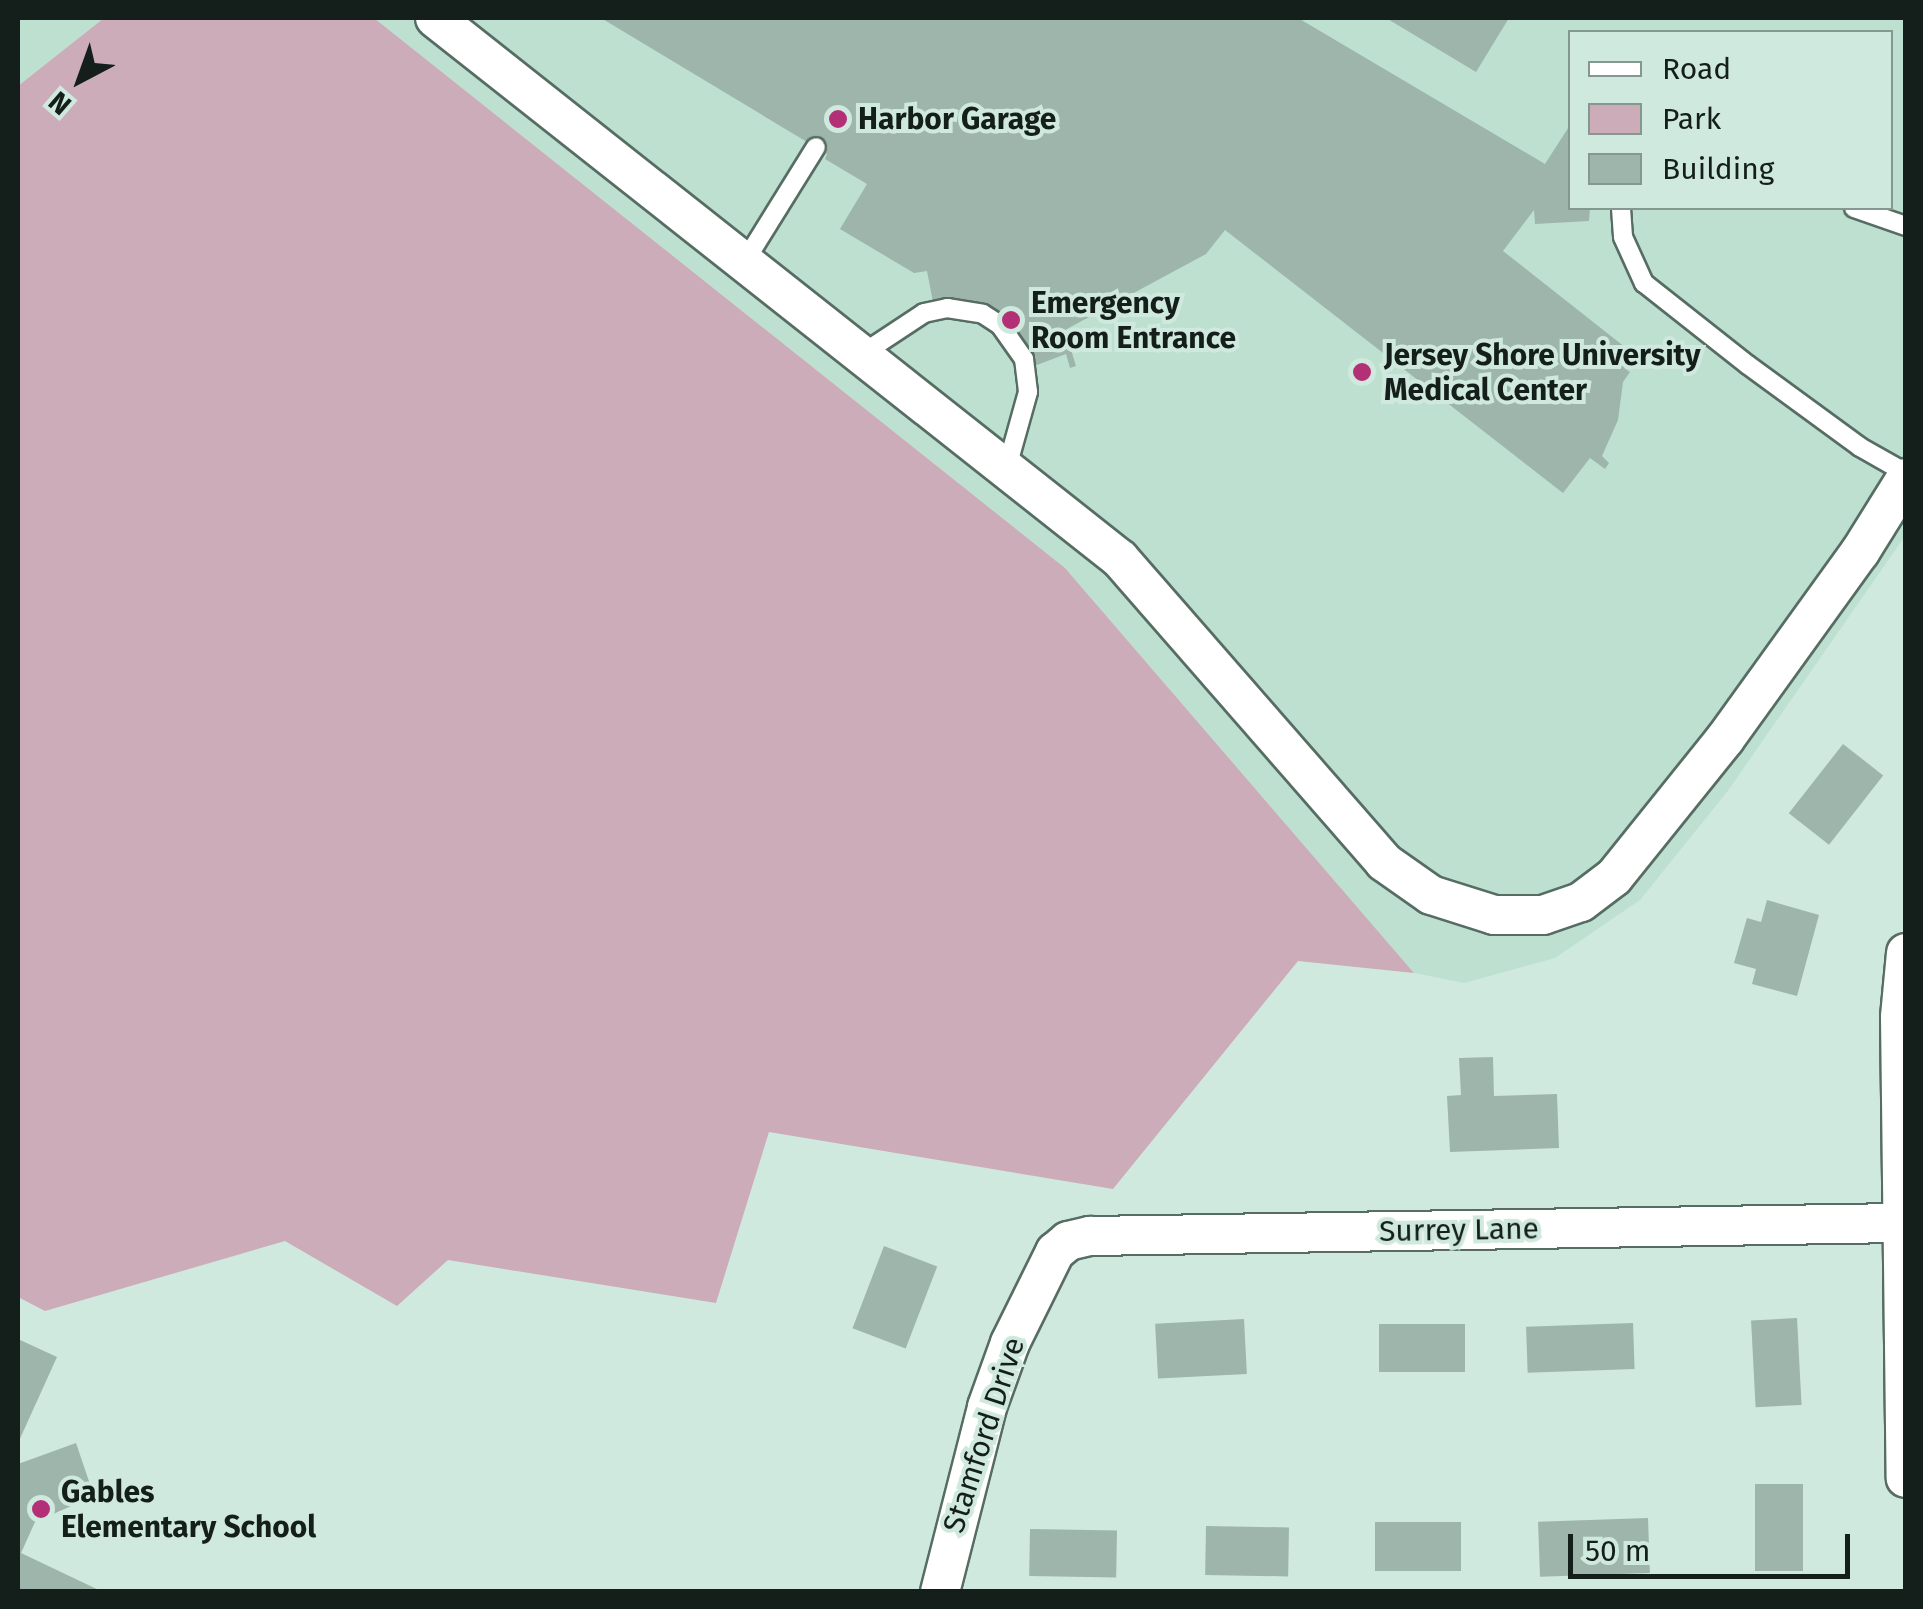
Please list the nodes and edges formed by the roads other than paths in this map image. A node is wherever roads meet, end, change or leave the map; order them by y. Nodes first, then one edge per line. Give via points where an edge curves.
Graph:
1 (436, 18) edge
2 (816, 147) dead end
3 (1620, 210) edge
4 (1860, 210) edge
5 (1906, 226) edge
6 (744, 261) junction
7 (862, 354) junction
8 (1007, 467) junction
9 (1906, 476) edge
10 (1906, 953) edge
11 (1902, 1222) junction
12 (1040, 1282) joint
13 (1906, 1478) edge
14 (940, 1592) edge

1 - 6 street
2 - 6 lane
3 - 9 lane via 1623,237 1644,283
4 - 5 lane
6 - 7 street
7 - 8 street
7 - 8 lane via 924,313 947,308 1000,324 1024,359 1028,392
8 - 9 street via 1120,560 1384,862 1431,895 1494,915 1543,915 1580,902 1614,877 1725,739 1860,552
10 - 11 street via 1900,1017
11 - 12 street, Surrey Lane via 1090,1236 1055,1252
11 - 13 street
12 - 14 street, Stamford Drive via 987,1407

